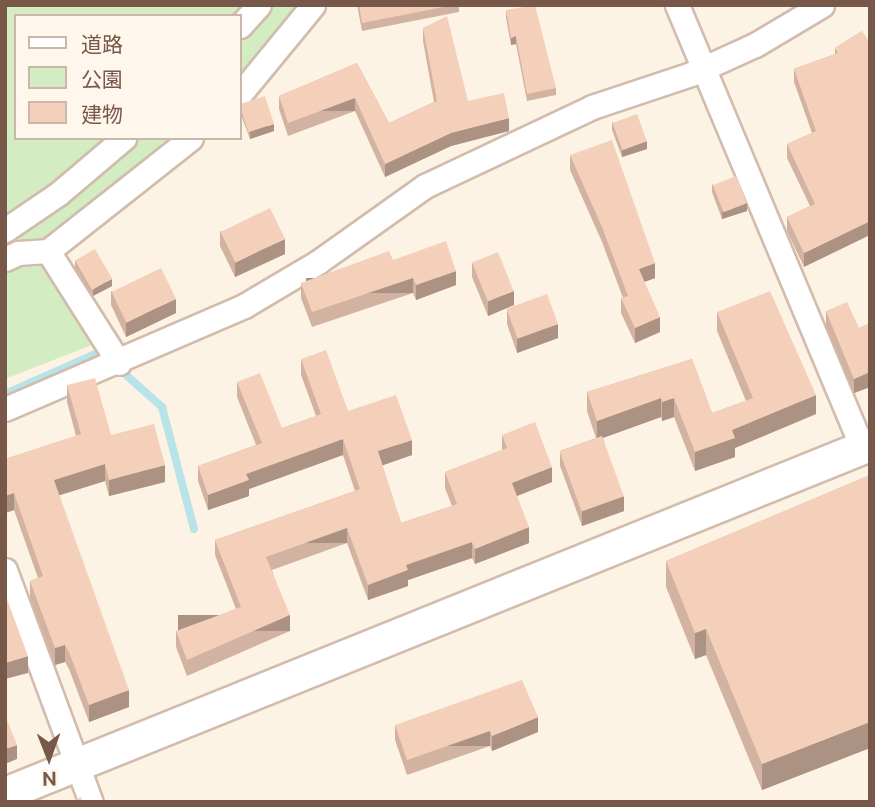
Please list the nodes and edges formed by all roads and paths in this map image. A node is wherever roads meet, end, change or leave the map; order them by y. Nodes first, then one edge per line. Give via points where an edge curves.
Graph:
1 (259, 5) edge
2 (313, 5) edge
3 (677, 5) edge
4 (822, 5) edge
5 (242, 24) edge
6 (705, 68) junction
7 (242, 92) edge
8 (122, 140) edge
9 (188, 140) edge
10 (5, 230) edge
11 (48, 251) junction
12 (5, 259) edge
13 (119, 363) junction
14 (5, 410) edge
15 (866, 446) edge
16 (5, 570) edge
17 (76, 766) junction
18 (5, 794) edge
19 (90, 802) edge

1 - 5 street
2 - 7 street
3 - 6 street
4 - 6 street
6 - 13 street via 592,107 425,186 318,262 254,299
6 - 15 street
8 - 10 street via 58,194
9 - 11 street
11 - 12 street via 18,253
11 - 13 street
13 - 14 street
15 - 17 street
16 - 17 street
17 - 18 street
17 - 19 street

